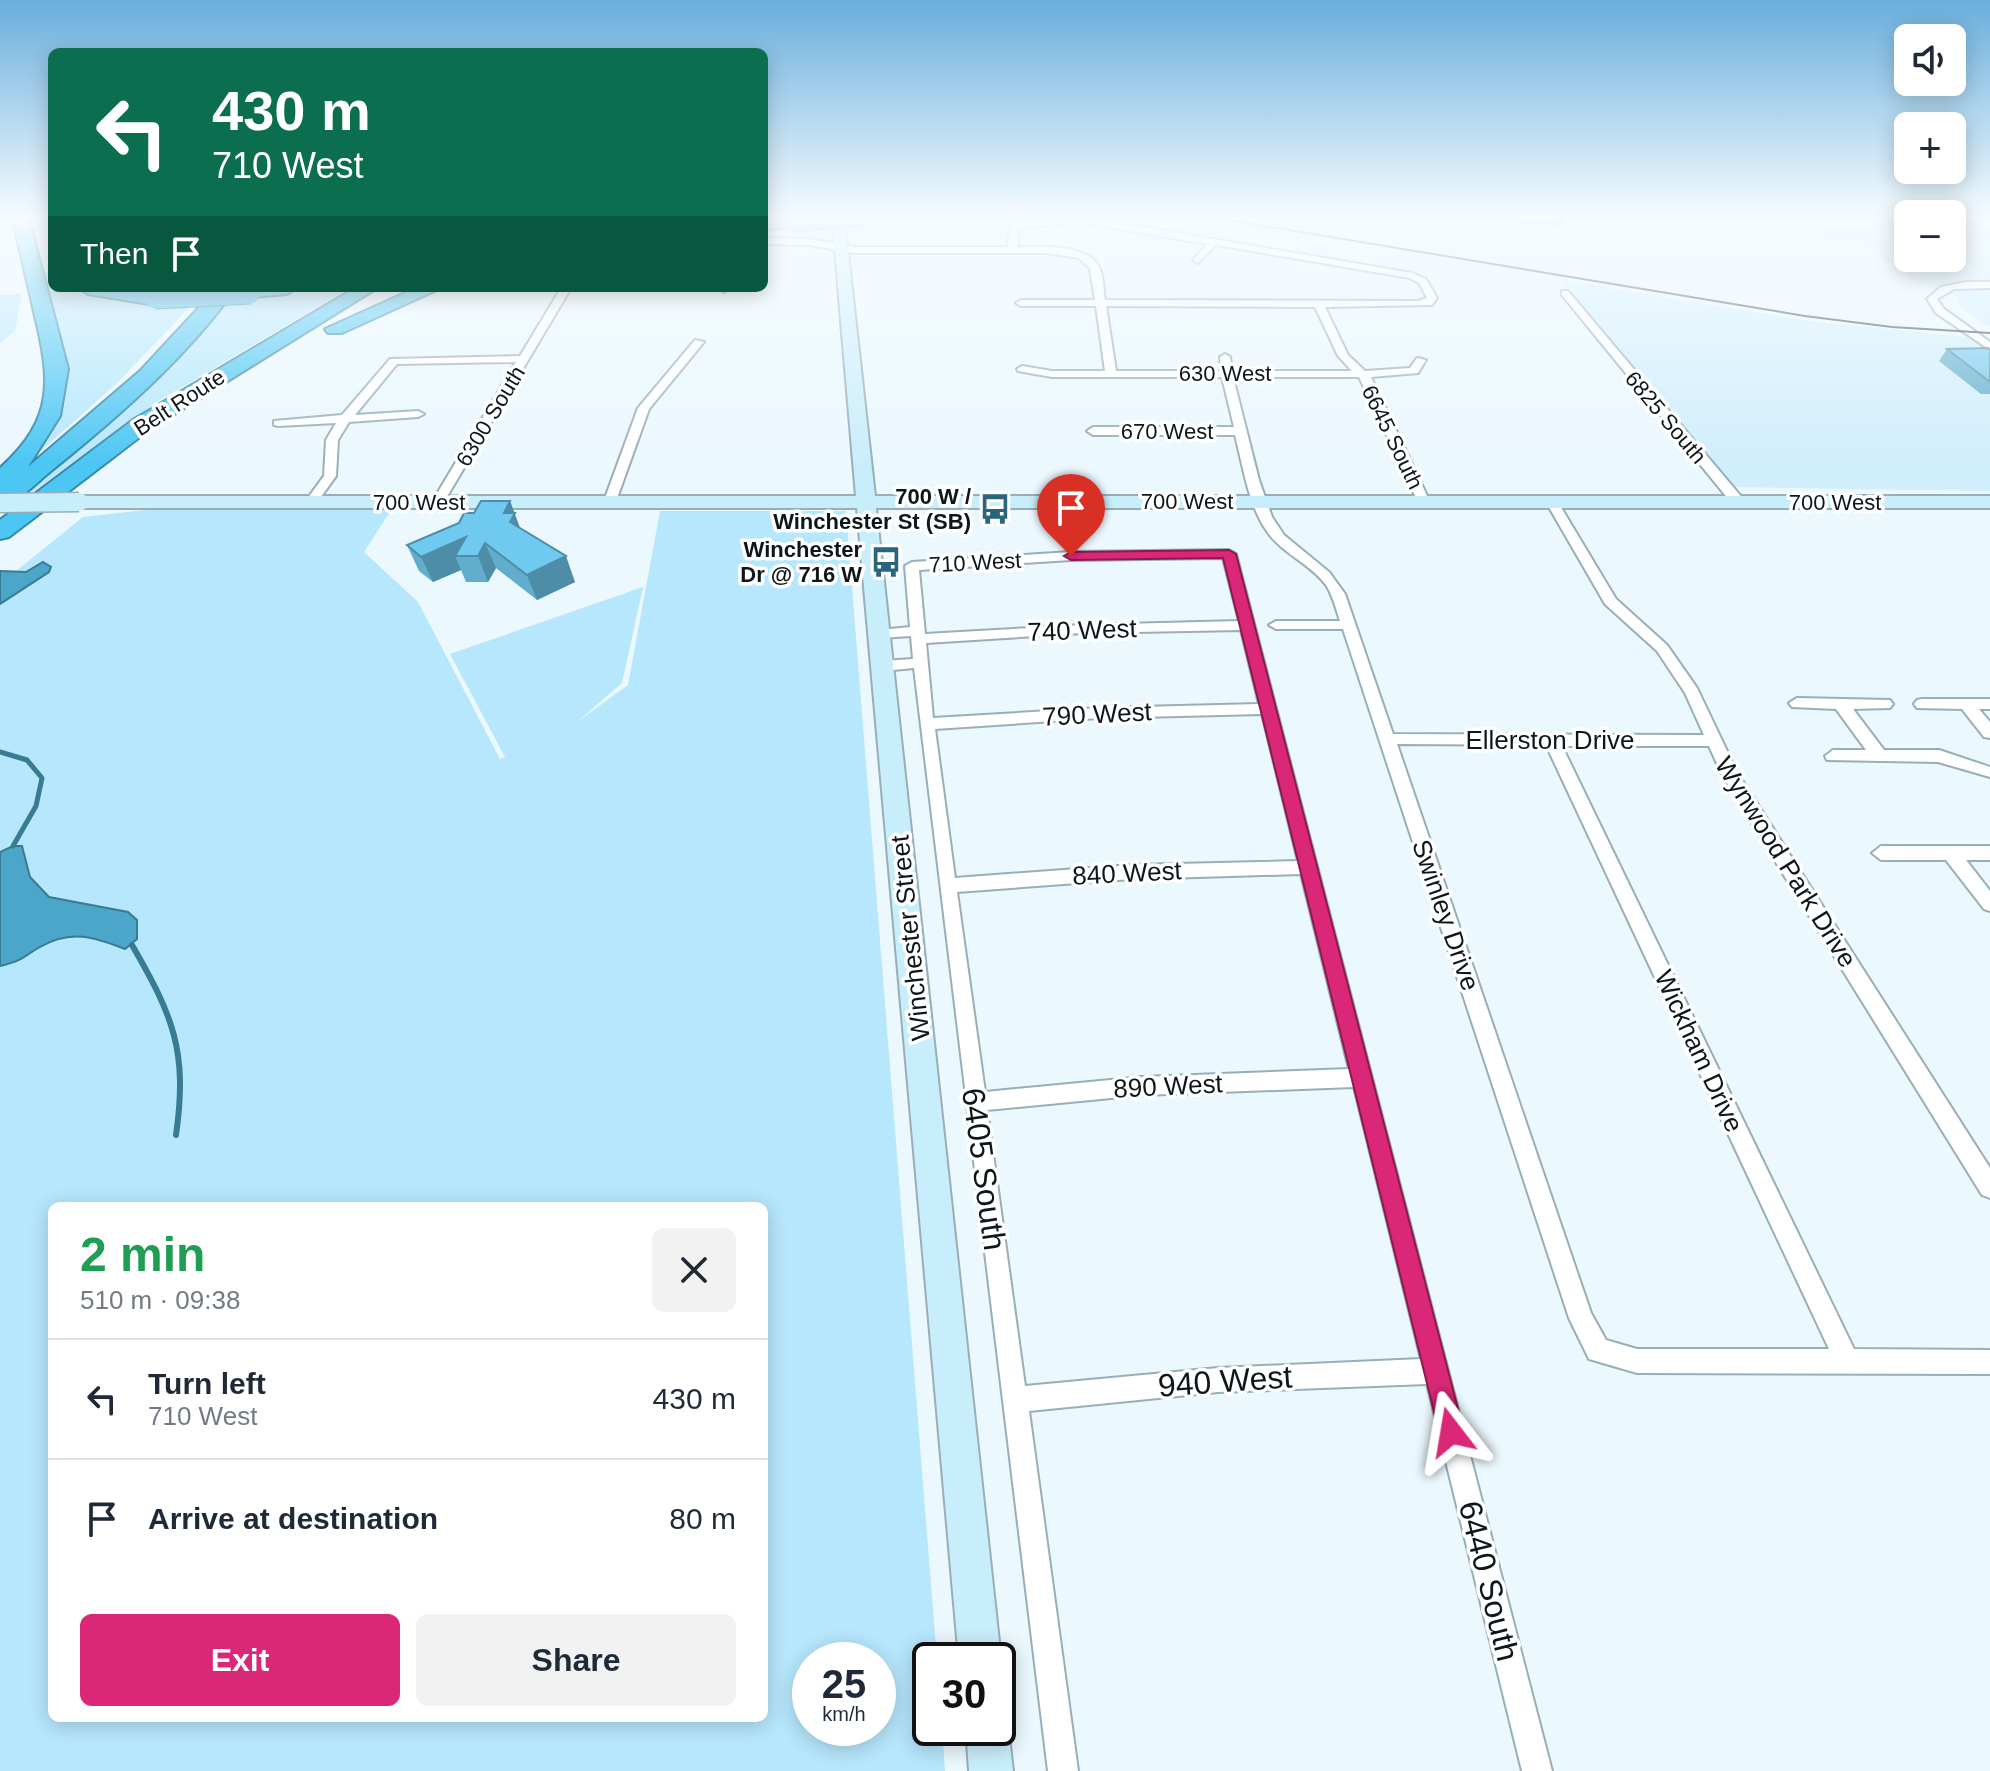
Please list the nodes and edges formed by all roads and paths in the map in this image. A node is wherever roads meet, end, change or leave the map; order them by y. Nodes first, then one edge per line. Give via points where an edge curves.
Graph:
1 (41, 299) edge
2 (226, 299) edge
3 (350, 299) edge
4 (378, 299) edge
5 (407, 299) edge
6 (560, 299) edge
7 (846, 299) edge
8 (1100, 299) edge
9 (1431, 299) edge
10 (1570, 299) edge
11 (1933, 299) edge
12 (1948, 299) edge
13 (1021, 303) dead end
14 (1101, 305) junction
15 (1319, 305) junction
16 (308, 340) junction
17 (1990, 341) edge
18 (699, 342) dead end
19 (1990, 347) edge
20 (1225, 357) dead end
21 (524, 359) junction
22 (1421, 360) dead end
23 (1022, 369) dead end
24 (1111, 373) junction
25 (1228, 373) junction
26 (1360, 373) junction
27 (418, 414) dead end
28 (346, 417) junction
29 (278, 423) dead end
30 (141, 425) junction
31 (1093, 431) dead end
32 (1242, 431) junction
33 (0, 481) edge
34 (866, 500) junction
35 (0, 501) edge
36 (610, 501) junction
37 (1262, 501) junction
38 (311, 502) junction
39 (438, 502) junction
40 (1424, 502) junction
41 (1552, 502) junction
42 (1990, 502) edge
43 (1739, 503) junction
44 (0, 532) edge
45 (1229, 554) joint
46 (912, 566) joint
47 (1247, 625) junction
48 (1276, 625) dead end
49 (1348, 625) junction
50 (880, 634) junction
51 (918, 635) junction
52 (921, 663) junction
53 (883, 666) junction
54 (1797, 703) dead end
55 (1841, 704) junction
56 (1885, 704) dead end
57 (1922, 704) dead end
58 (1966, 704) junction
59 (1990, 704) edge
60 (1268, 709) junction
61 (926, 724) junction
62 (1990, 733) edge
63 (1387, 739) junction
64 (1551, 740) junction
65 (1713, 741) junction
66 (1833, 756) dead end
67 (1879, 756) junction
68 (1989, 775) edge
69 (1881, 853) dead end
70 (1951, 853) junction
71 (1990, 853) edge
72 (1308, 867) junction
73 (947, 886) junction
74 (1990, 904) edge
75 (1361, 1078) junction
76 (975, 1102) junction
77 (1990, 1188) edge
78 (1847, 1361) junction
79 (1990, 1362) edge
80 (1436, 1371) junction
81 (1014, 1400) junction
82 (978, 1642) edge
83 (989, 1746) edge
84 (991, 1771) edge
85 (1063, 1771) edge
86 (1537, 1771) edge

1 - 33 highway via 58,388 52,414
2 - 35 highway, Belt Route via 140,386
3 - 30 highway, Belt Route
4 - 16 highway
5 - 16 highway
6 - 21 street, 6300 South
7 - 34 main road, Winchester Street
8 - 14 street
9 - 15 street
10 - 43 street, 6825 South
11 - 19 street via 1940,311
12 - 17 street
13 - 14 street
14 - 15 street
14 - 24 street
15 - 26 street, 6645 South via 1343,356
16 - 30 highway
18 - 36 street via 644,408
20 - 25 street, Swinley Drive
21 - 28 street via 394,361
21 - 39 street, 6300 South
22 - 26 street, 630 West via 1418,369 1408,373
23 - 24 street, 630 West
24 - 25 street, 630 West
25 - 26 street, 630 West
25 - 32 street, Swinley Drive
26 - 40 street, 6645 South
27 - 28 street
28 - 29 street
28 - 38 street via 332,440 330,476
30 - 44 highway, Belt Route
31 - 32 street, 670 West
32 - 37 street, Swinley Drive
34 - 36 main road, 700 West
34 - 37 main road, 700 West
34 - 50 main road, Winchester Street
35 - 38 main road, 700 West, bridge
36 - 39 main road, 700 West
37 - 40 main road, 700 West
37 - 49 street, Swinley Drive via 1277,535 1331,582
38 - 39 main road, 700 West
40 - 41 main road, 700 West
41 - 43 main road, 700 West
41 - 65 street, Wynwood Park Drive via 1610,601 1674,663 1698,702
42 - 43 main road, 700 West
45 - 46 street, 710 West
45 - 47 street, 6440 South
46 - 51 street, 6405 South
47 - 51 street, 740 West
47 - 60 street, 6440 South
48 - 49 street
49 - 63 street, Swinley Drive
50 - 51 street, 740 West
50 - 53 main road, Winchester Street
51 - 52 street, 6405 South
52 - 53 street
52 - 61 street, 6405 South
53 - 82 main road, Winchester Street
54 - 55 street
55 - 56 street
55 - 67 street
57 - 58 street
58 - 59 street
58 - 62 street
60 - 61 street, 790 West
60 - 72 street, 6440 South
61 - 73 street, 6405 South
63 - 64 street, Ellerston Drive
63 - 78 street, Swinley Drive via 1581,1318 1598,1350 1637,1361
64 - 65 street, Ellerston Drive
64 - 78 street, Wickham Drive
65 - 77 street, Wynwood Park Drive
66 - 67 street
67 - 68 street via 1946,757
69 - 70 street
70 - 71 street
70 - 74 street
72 - 73 street, 840 West via 1132,872
72 - 75 street, 6440 South
73 - 76 street, 6405 South
75 - 76 street, 890 West via 1142,1086
75 - 80 street, 6440 South
76 - 81 street, 6405 South
78 - 79 street
80 - 81 street, 940 West via 1218,1380
80 - 86 street, 6440 South
81 - 85 street, 6405 South
83 - 84 main road

